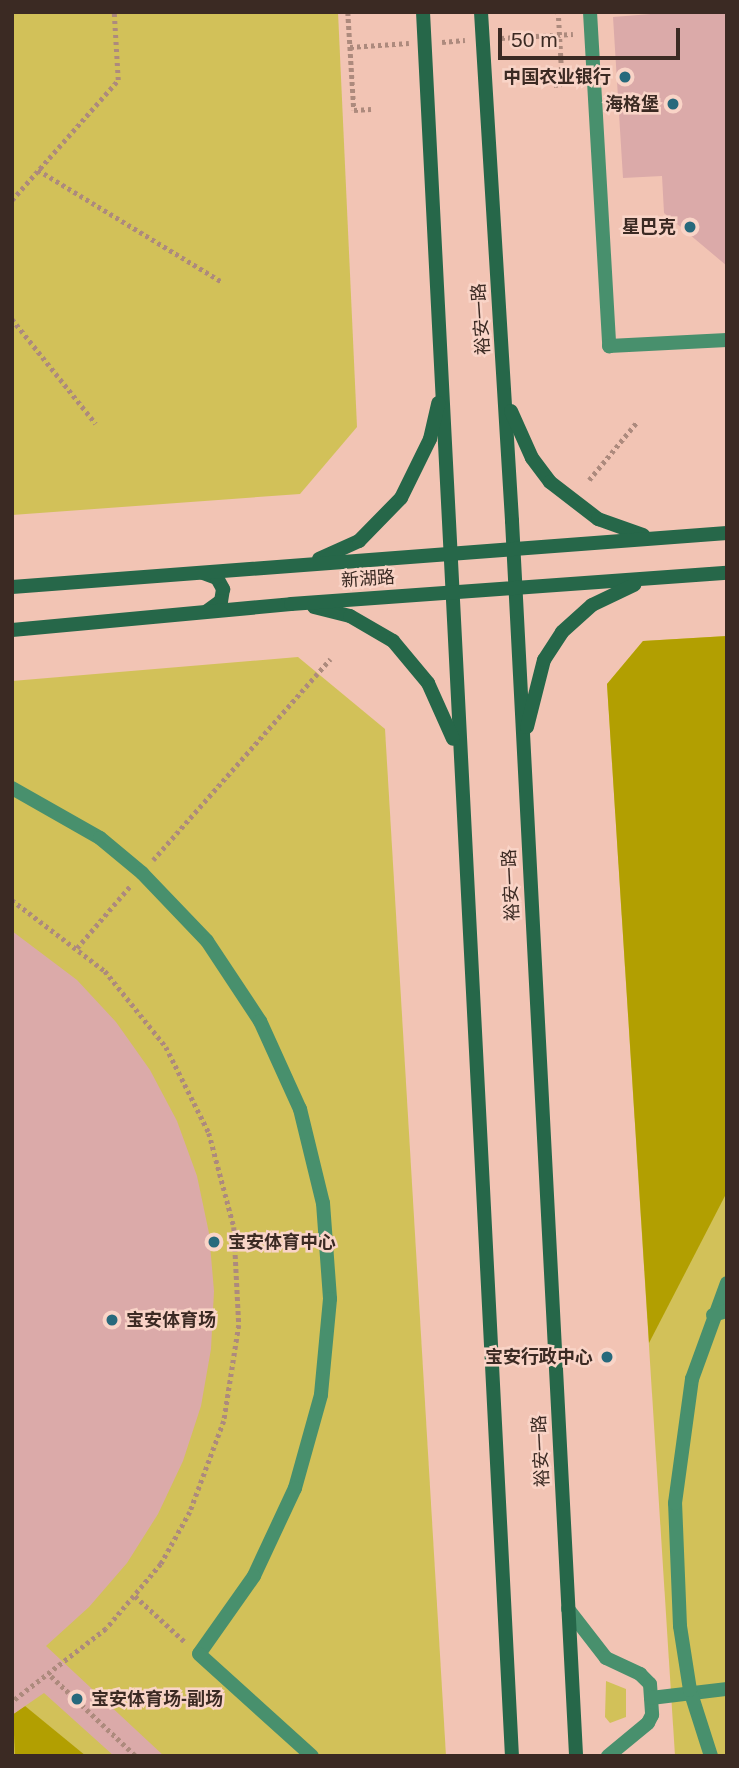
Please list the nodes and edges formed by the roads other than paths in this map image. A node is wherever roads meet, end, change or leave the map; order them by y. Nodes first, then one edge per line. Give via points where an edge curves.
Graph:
1 (423, 12) edge
2 (481, 12) edge
3 (590, 12) edge
4 (727, 340) edge
5 (504, 373) junction
6 (443, 384) junction
7 (727, 533) edge
8 (658, 539) junction
9 (514, 549) junction
10 (449, 554) junction
11 (286, 567) junction
12 (202, 573) junction
13 (727, 573) edge
14 (660, 578) junction
15 (12, 587) edge
16 (515, 588) junction
17 (452, 593) junction
18 (291, 604) junction
19 (202, 612) junction
20 (12, 630) edge
21 (458, 751) junction
22 (523, 752) junction
23 (12, 788) edge
24 (727, 1283) edge
25 (720, 1313) edge
26 (568, 1609) junction
27 (727, 1689) edge
28 (690, 1690) junction
29 (651, 1698) junction
30 (312, 1756) edge
31 (512, 1756) edge
32 (576, 1756) edge
33 (608, 1756) edge
34 (711, 1756) edge

1 - 6 main road
2 - 5 main road, 裕安一路
3 - 4 lane via 609,346
5 - 8 main road via 518,431 550,482 598,519
5 - 9 main road, 裕安一路
6 - 10 main road
6 - 11 main road via 430,439 401,498 341,550
7 - 8 main road, 新湖路
8 - 9 main road, 新湖路
9 - 10 main road, 新湖路
9 - 16 main road, 裕安一路
10 - 11 main road, 新湖路
10 - 17 main road
11 - 12 main road, 新湖路
12 - 15 main road, 新湖路
12 - 19 main road via 217,578 223,595 217,606
13 - 14 main road, 新湖路
14 - 16 main road, 新湖路
14 - 22 main road via 618,590 592,605 562,632 544,660 534,688
16 - 17 main road, 新湖路
16 - 22 main road, 裕安一路
17 - 18 main road, 新湖路
17 - 21 main road
18 - 19 main road, 新湖路
18 - 21 main road via 350,616 393,641 428,682
19 - 20 main road, 新湖路
21 - 31 main road
22 - 26 main road, 裕安一路
23 - 30 lane via 100,838 142,873 207,941 260,1021 294,1097 323,1203 330,1299 321,1395 295,1488 254,1576 199,1654
24 - 25 lane
25 - 28 lane via 692,1380 675,1503 680,1626
26 - 29 lane via 606,1658 646,1678
26 - 32 main road, 裕安一路
27 - 28 lane
28 - 29 lane
28 - 34 lane
29 - 33 lane via 648,1723

